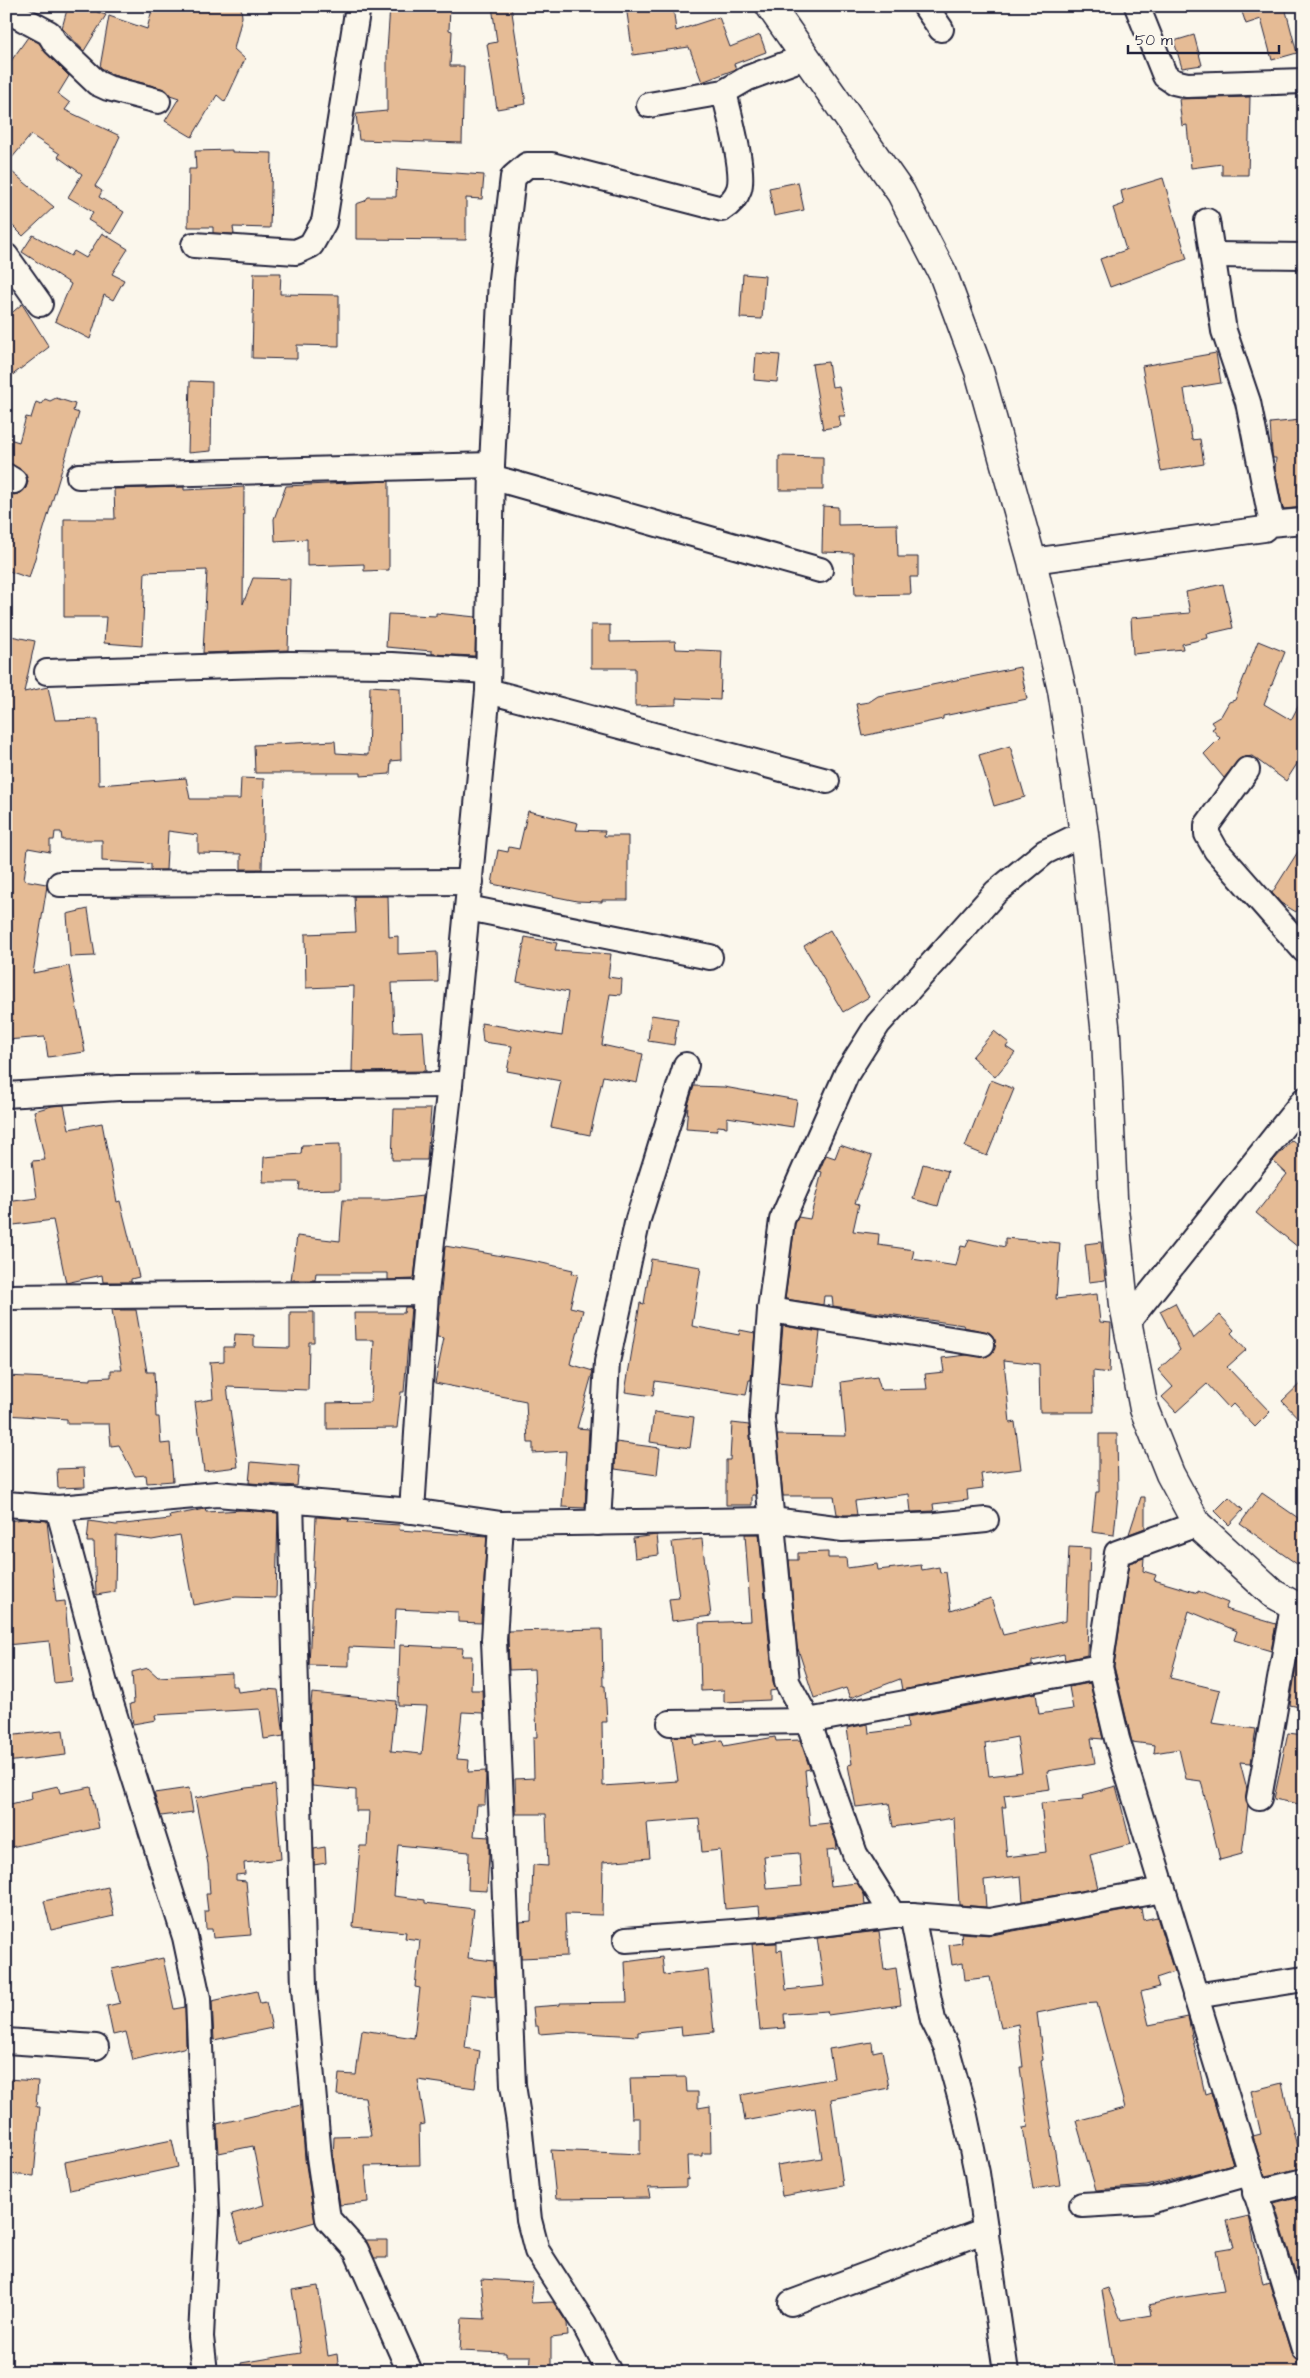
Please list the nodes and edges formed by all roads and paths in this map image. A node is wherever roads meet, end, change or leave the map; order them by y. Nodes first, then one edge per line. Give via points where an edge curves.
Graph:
1 (358, 6) edge
2 (770, 6) edge
3 (925, 6) edge
4 (1137, 6) edge
5 (8, 10) edge
6 (941, 29) dead end
7 (805, 56) junction
8 (1304, 81) edge
9 (724, 92) junction
10 (158, 101) dead end
11 (649, 105) dead end
12 (1207, 221) dead end
13 (194, 245) dead end
14 (1212, 255) junction
15 (6, 256) edge
16 (1304, 256) edge
17 (40, 304) dead end
18 (492, 471) junction
19 (79, 476) dead end
20 (1304, 521) edge
21 (1269, 524) junction
22 (1032, 561) junction
23 (820, 570) dead end
24 (47, 672) dead end
25 (488, 681) junction
26 (1247, 770) dead end
27 (827, 781) dead end
28 (1084, 833) junction
29 (470, 882) junction
30 (60, 884) dead end
31 (468, 908) junction
32 (1304, 950) edge
33 (710, 957) dead end
34 (686, 1065) dead end
35 (450, 1085) junction
36 (6, 1095) edge
37 (1304, 1100) edge
38 (426, 1293) junction
39 (6, 1296) edge
40 (770, 1310) junction
41 (1126, 1324) junction
42 (982, 1344) dead end
43 (291, 1500) junction
44 (6, 1504) edge
45 (58, 1508) junction
46 (412, 1511) junction
47 (772, 1520) junction
48 (986, 1520) dead end
49 (598, 1523) junction
50 (501, 1524) junction
51 (1197, 1524) junction
52 (1298, 1609) edge
53 (1100, 1666) junction
54 (808, 1720) junction
55 (670, 1723) dead end
56 (1259, 1798) dead end
57 (1163, 1890) junction
58 (903, 1915) junction
59 (626, 1940) dead end
60 (1304, 1978) edge
61 (1195, 1996) junction
62 (6, 2041) edge
63 (96, 2047) dead end
64 (1304, 2181) edge
65 (1253, 2183) junction
66 (1082, 2205) dead end
67 (986, 2230) junction
68 (791, 2303) dead end
69 (1304, 2349) edge
70 (204, 2372) edge
71 (410, 2372) edge
72 (609, 2372) edge
73 (1006, 2372) edge

1 - 13 street via 324,222 312,245 296,252
2 - 7 street
3 - 6 street
4 - 8 street via 1165,76 1174,82 1187,85
5 - 10 street via 48,33 97,83
7 - 9 street via 748,78
7 - 22 street via 901,193 943,274 978,371
9 - 11 street
9 - 18 street via 741,174 740,188 730,204 722,209 552,165 527,165 513,177 501,279
12 - 14 street
14 - 16 street
14 - 21 street via 1224,332 1248,402 1271,519
15 - 17 street
18 - 19 street
18 - 23 street
18 - 25 street
20 - 21 street
21 - 22 street via 1264,529
22 - 28 street via 1062,690
24 - 25 street via 289,664 392,665
25 - 27 street
25 - 29 street
26 - 32 street via 1208,826 1207,834 1216,850
28 - 40 street via 1044,852 996,892 878,1024 847,1074 782,1220
28 - 41 street via 1106,1035 1113,1198
29 - 30 street
29 - 31 street
31 - 33 street
31 - 35 street
34 - 49 street via 638,1219 607,1362
35 - 36 street via 119,1088
35 - 38 street
37 - 41 street
38 - 39 street
38 - 46 street
40 - 42 street
40 - 47 street via 762,1418
41 - 51 street via 1144,1409 1170,1474
43 - 45 street via 217,1494
43 - 46 street
43 - 71 street via 304,1988 319,2157 328,2219 356,2250
44 - 45 street
45 - 70 street via 107,1691 185,1937 198,1998 207,2213 201,2337
46 - 50 street
47 - 48 street via 843,1529
47 - 49 street
47 - 54 street via 787,1682
49 - 50 street
50 - 72 street via 494,1640 512,2076 524,2185 538,2251 584,2324
51 - 52 street via 1272,1593
51 - 53 street via 1116,1553
52 - 56 street
53 - 54 street
53 - 57 street via 1116,1739
54 - 55 street
54 - 58 street via 855,1854
57 - 58 street via 990,1921
57 - 61 street
58 - 59 street via 788,1928
58 - 67 street via 933,2020 946,2046 964,2111
60 - 61 street
61 - 65 street
62 - 63 street
64 - 65 street
65 - 66 street via 1150,2202
65 - 69 street
67 - 68 street
67 - 73 street

